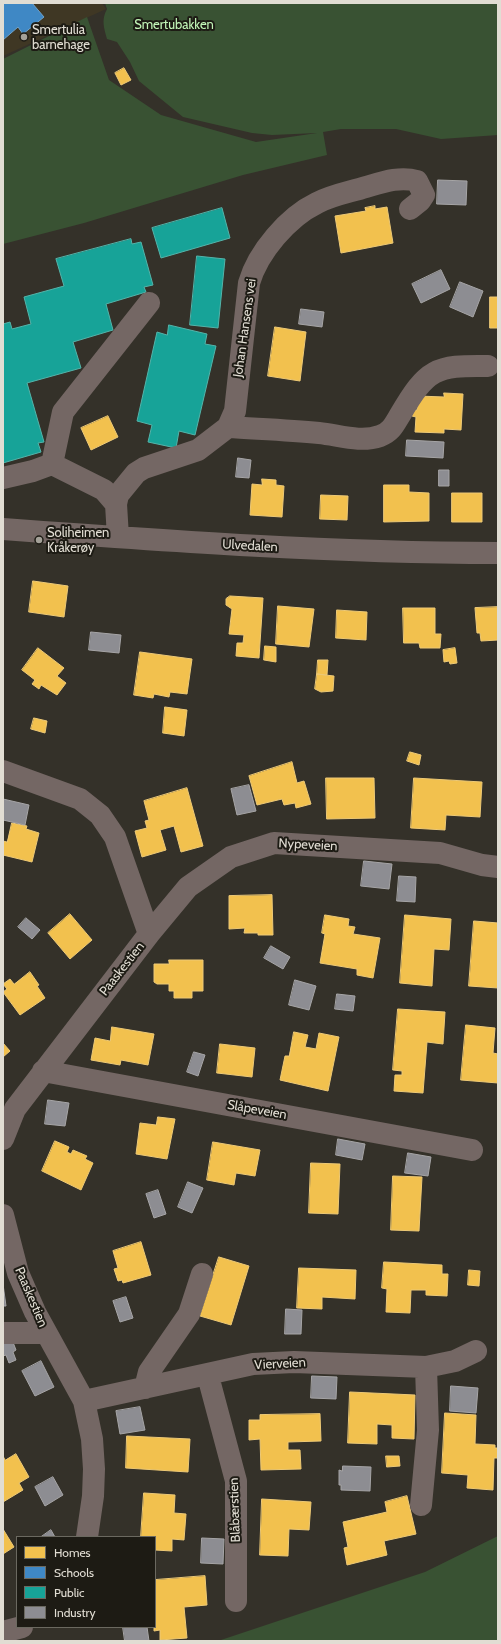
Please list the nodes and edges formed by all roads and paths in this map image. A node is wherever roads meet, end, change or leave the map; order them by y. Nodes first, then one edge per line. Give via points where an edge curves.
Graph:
1 (410, 209) dead end
2 (149, 303) dead end
3 (488, 366) dead end
4 (228, 426) junction
5 (52, 464) junction
6 (3, 478) edge
7 (116, 504) junction
8 (3, 529) edge
9 (118, 537) junction
10 (498, 553) edge
11 (3, 771) edge
12 (498, 867) edge
13 (149, 934) junction
14 (43, 1070) junction
15 (3, 1139) edge
16 (472, 1150) dead end
17 (3, 1215) edge
18 (202, 1274) dead end
19 (3, 1333) edge
20 (46, 1333) junction
21 (476, 1351) dead end
22 (426, 1367) junction
23 (208, 1376) junction
24 (145, 1388) junction
25 (84, 1402) junction
26 (421, 1505) dead end
27 (87, 1536) edge
28 (236, 1600) dead end
29 (18, 1628) edge
30 (3, 1632) edge

1 - 4 street, Johan Hansens vei via 424,195 417,181 406,178 386,181 315,204 291,222 270,243 249,283 235,411
2 - 5 street via 63,412
3 - 4 street via 440,369 422,382 391,430 363,440
4 - 7 street, Johan Hansens vei via 198,450 136,473 118,495
5 - 6 street
5 - 7 street via 104,490
7 - 9 street
8 - 9 street, Ulvedalen
9 - 10 street, Ulvedalen via 405,553
11 - 13 street, Paaskestien via 80,799 100,814 115,837
12 - 13 street, Nypeveien via 440,853 274,843 231,857 188,887
13 - 14 street, Paaskestien
14 - 15 street, Paaskestien via 15,1109
14 - 16 street, Slåpeveien
17 - 20 street, Paaskestien via 18,1273
18 - 24 street via 189,1314 149,1372
19 - 20 street, Paaskestien
20 - 25 street, Paaskestien
21 - 22 street, Vierveien via 455,1361
22 - 23 street, Vierveien via 294,1362 253,1364
22 - 26 street via 428,1430
23 - 24 street, Vierveien
23 - 28 street, Blåbærstien via 236,1481
24 - 25 street, Vierveien
25 - 27 street, Paaskestien via 92,1439 94,1469
29 - 30 street

